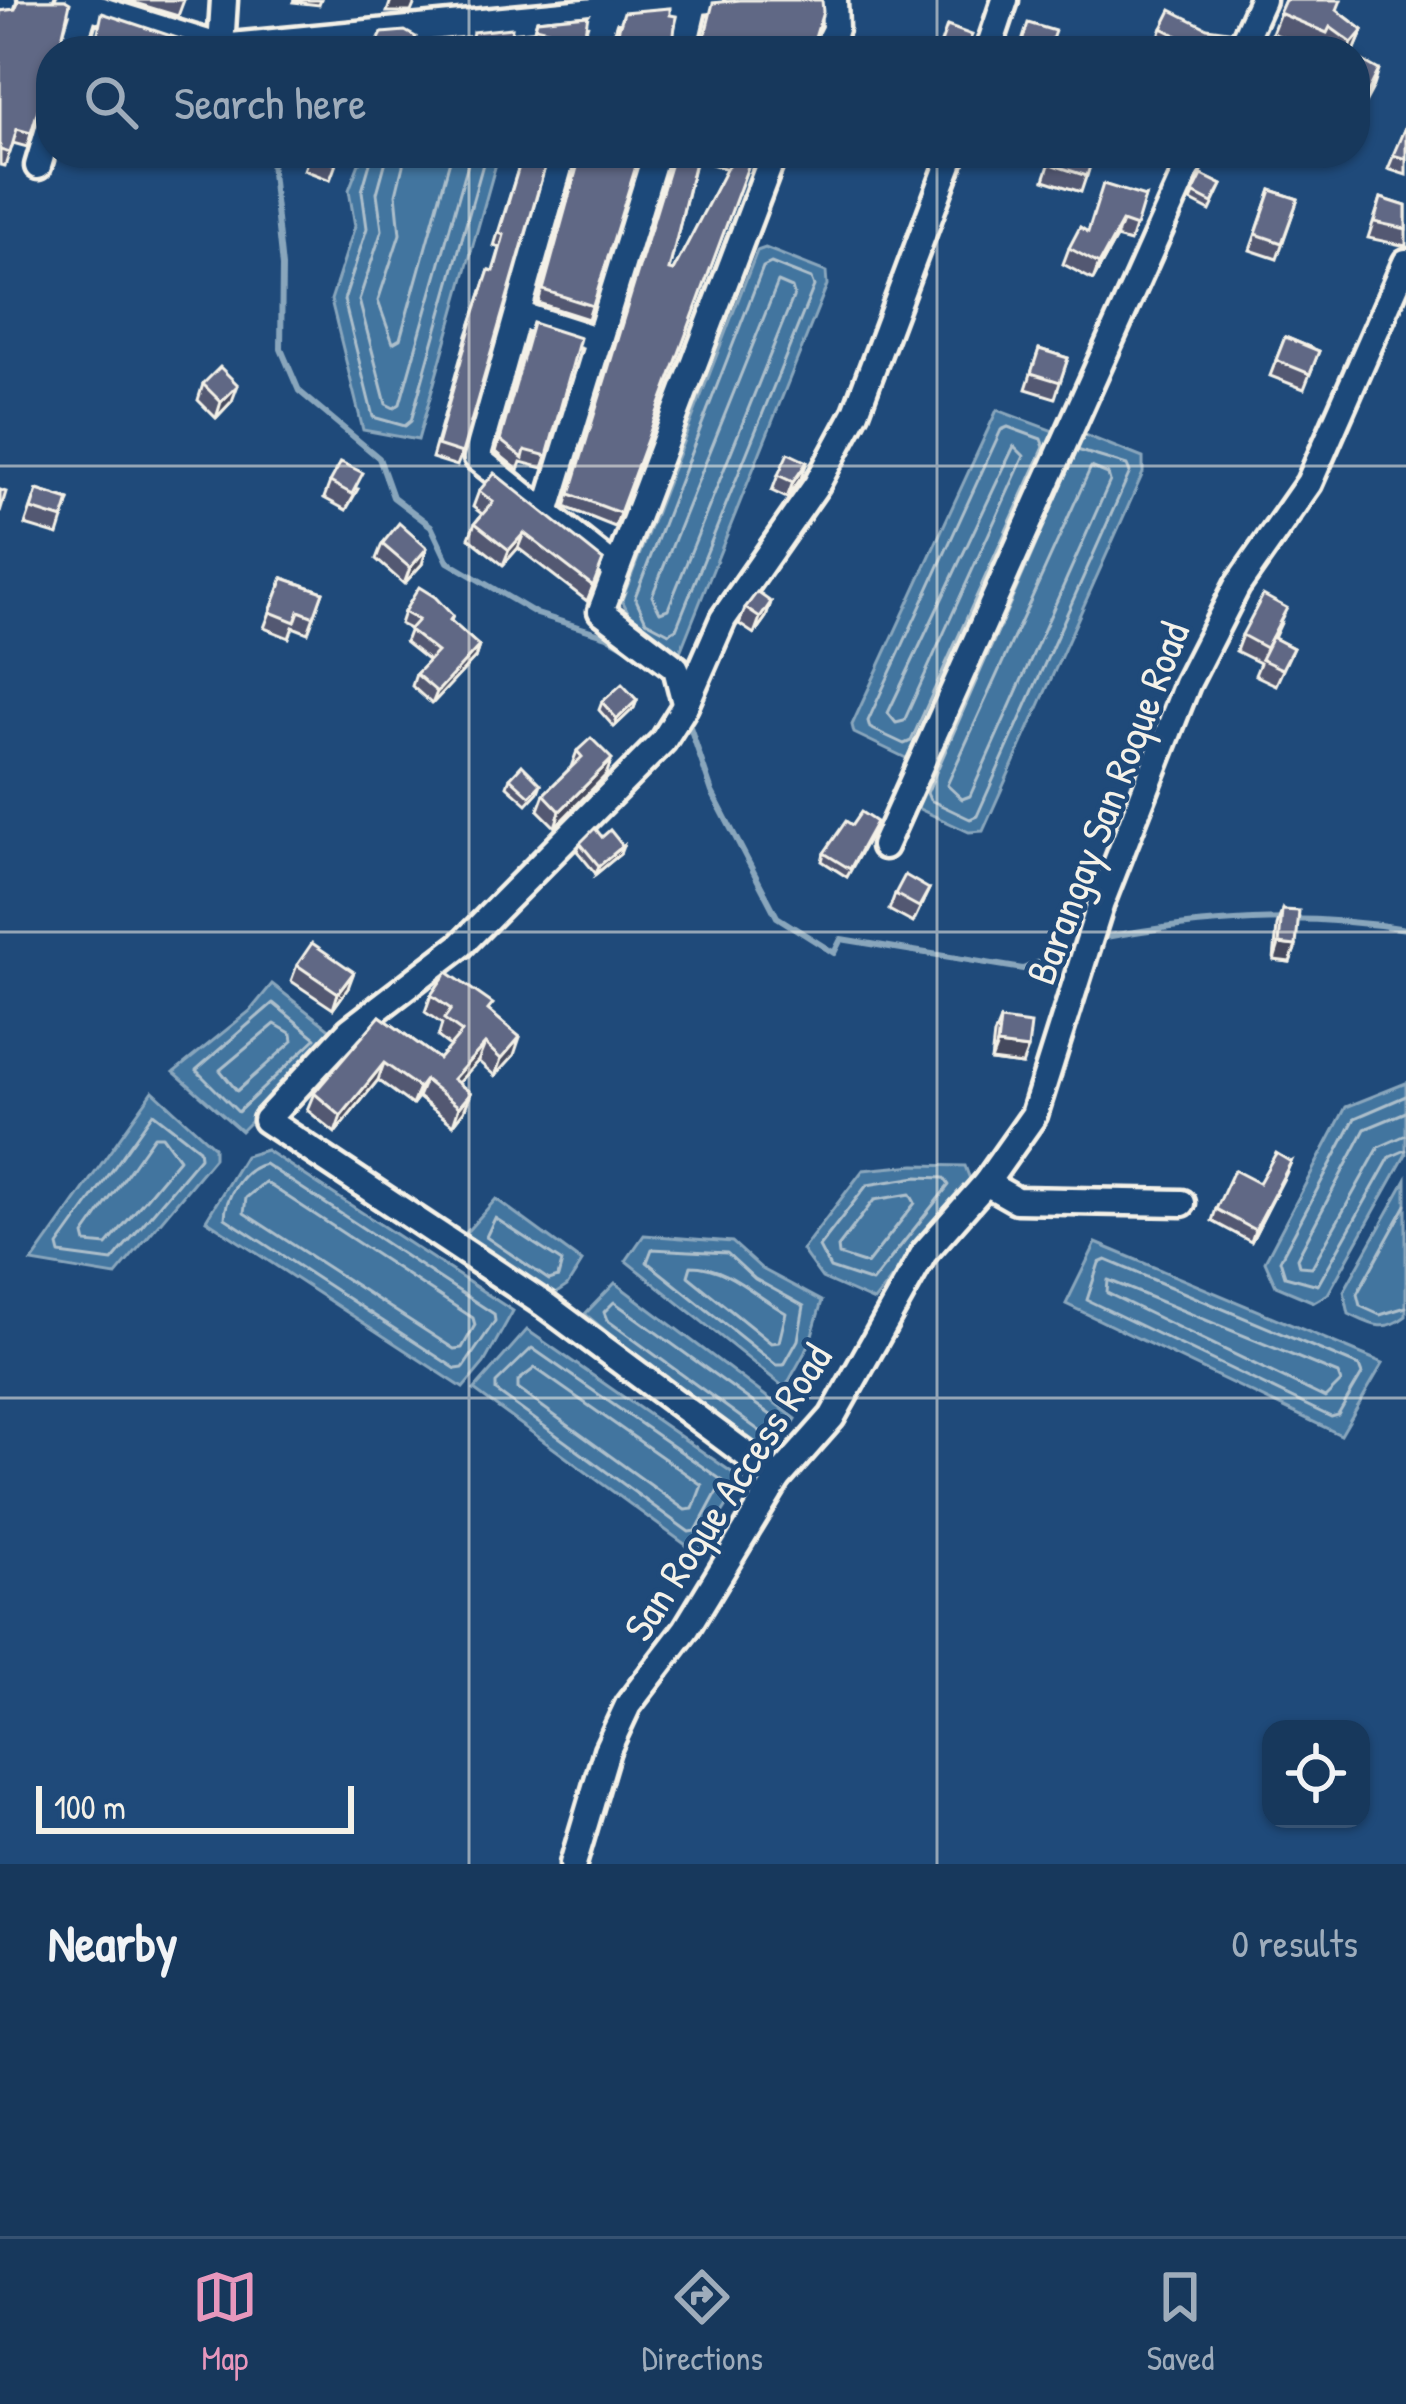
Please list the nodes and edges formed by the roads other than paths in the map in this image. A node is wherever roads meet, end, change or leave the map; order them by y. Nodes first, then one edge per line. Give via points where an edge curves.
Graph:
1 (3, 0) edge
2 (224, 0) edge
3 (833, 0) edge
4 (1005, 0) edge
5 (1262, 0) edge
6 (700, 1) edge
7 (78, 2) edge
8 (0, 9) edge
9 (606, 10) junction
10 (74, 36) edge
11 (186, 36) edge
12 (222, 36) edge
13 (335, 36) edge
14 (598, 36) edge
15 (688, 36) edge
16 (831, 36) edge
17 (993, 36) edge
18 (1246, 36) edge
19 (559, 168) edge
20 (651, 168) edge
21 (768, 168) edge
22 (946, 168) edge
23 (1187, 168) edge
24 (1406, 262) edge
25 (521, 315) junction
26 (599, 340) junction
27 (546, 513) junction
28 (616, 569) junction
29 (685, 703) junction
30 (884, 847) dead end
31 (986, 1183) junction
32 (1182, 1202) dead end
33 (778, 1478) junction
34 (573, 1864) edge

1 - 8 street
2 - 12 street
3 - 16 street
4 - 17 street
5 - 18 street
6 - 9 street
6 - 15 street
7 - 10 street
7 - 11 street
9 - 13 street
9 - 14 street
19 - 25 street
20 - 26 street
21 - 28 street
22 - 29 street via 856,412 817,484 723,619
23 - 30 street
24 - 31 street, Barangay San Roque Road via 1310,483 1237,586 1186,684 1034,1114
25 - 26 street
25 - 27 street via 477,458
26 - 27 street
27 - 28 street
28 - 29 street via 601,611 676,668
29 - 33 street via 663,741 584,824 461,945 350,1030 266,1120 545,1304
31 - 32 street via 1016,1200
31 - 33 street, San Roque Access Road via 924,1253 832,1417
33 - 34 street, San Roque Access Road via 686,1629 628,1705

